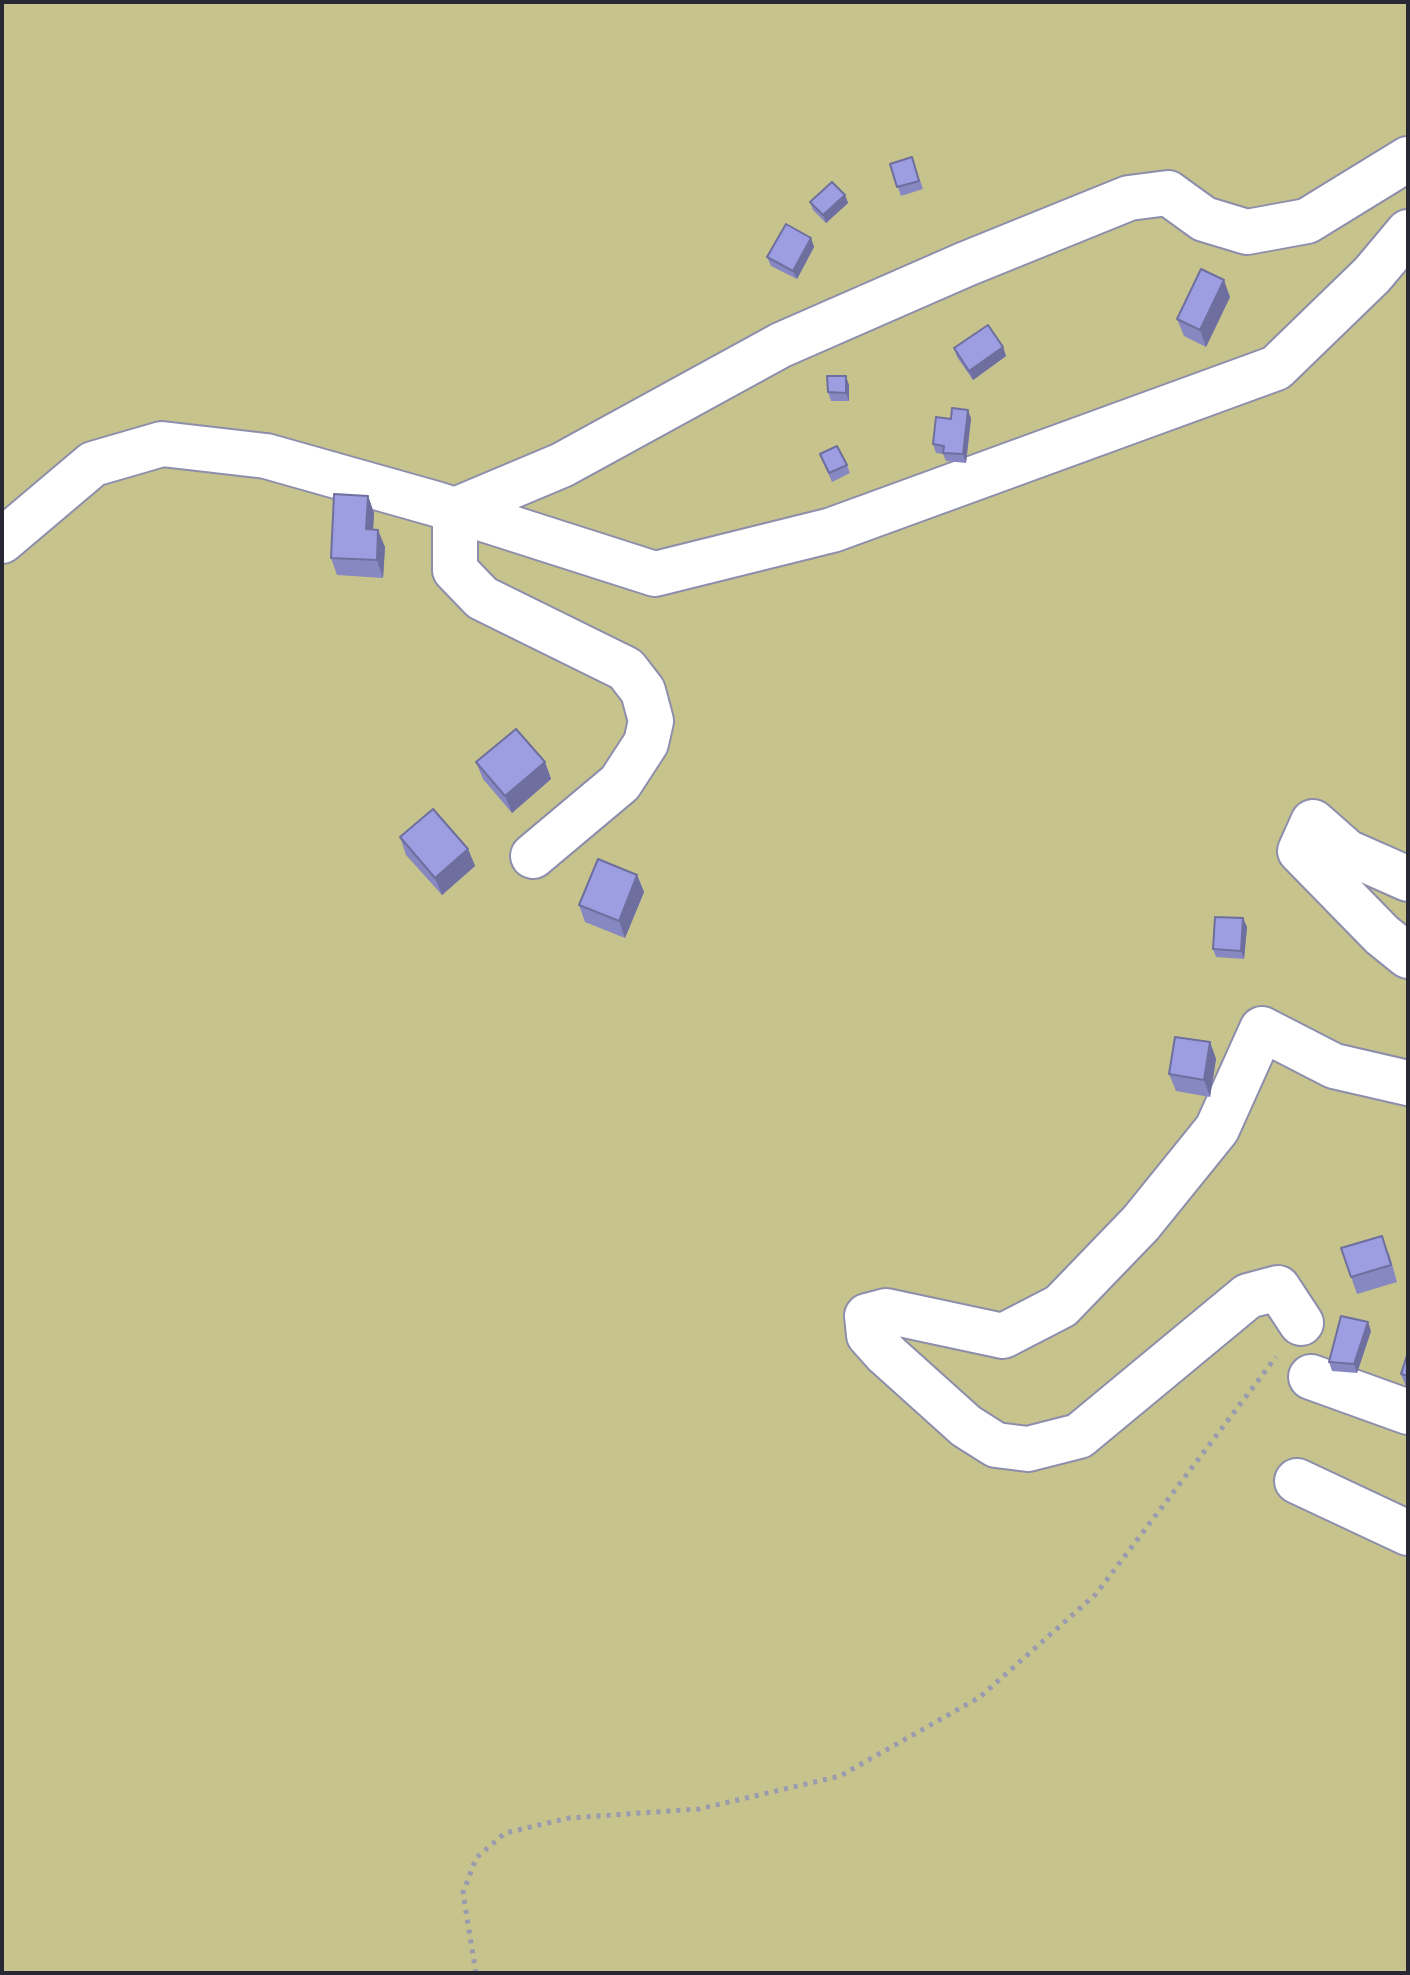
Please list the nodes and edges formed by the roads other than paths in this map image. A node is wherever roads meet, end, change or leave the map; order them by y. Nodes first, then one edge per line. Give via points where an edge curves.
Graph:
1 (1408, 159) edge
2 (1408, 232) edge
3 (455, 510) junction
4 (2, 541) edge
5 (533, 856) dead end
6 (1408, 879) edge
7 (1408, 956) edge
8 (1408, 1083) edge
9 (1301, 1323) road end
10 (1311, 1377) dead end
11 (1408, 1412) edge
12 (1297, 1481) dead end
13 (1408, 1533) edge

1 - 3 street via 1307,221 1247,232 1204,219 1168,193 1129,198 781,345 562,465
2 - 3 street via 1372,275 1276,368 832,530 655,574
3 - 4 street via 266,456 162,444 93,464
3 - 5 street via 455,570 482,598 626,669 643,691 651,721 646,743 620,783
6 - 7 street via 1347,852 1313,822 1300,851
8 - 9 street via 1334,1066 1262,1029 1217,1129 1141,1223 1061,1306 1003,1336 886,1311 867,1316 869,1335 886,1354 966,1426 996,1445 1028,1449 1079,1436 1248,1296 1278,1288
10 - 11 street
12 - 13 street

